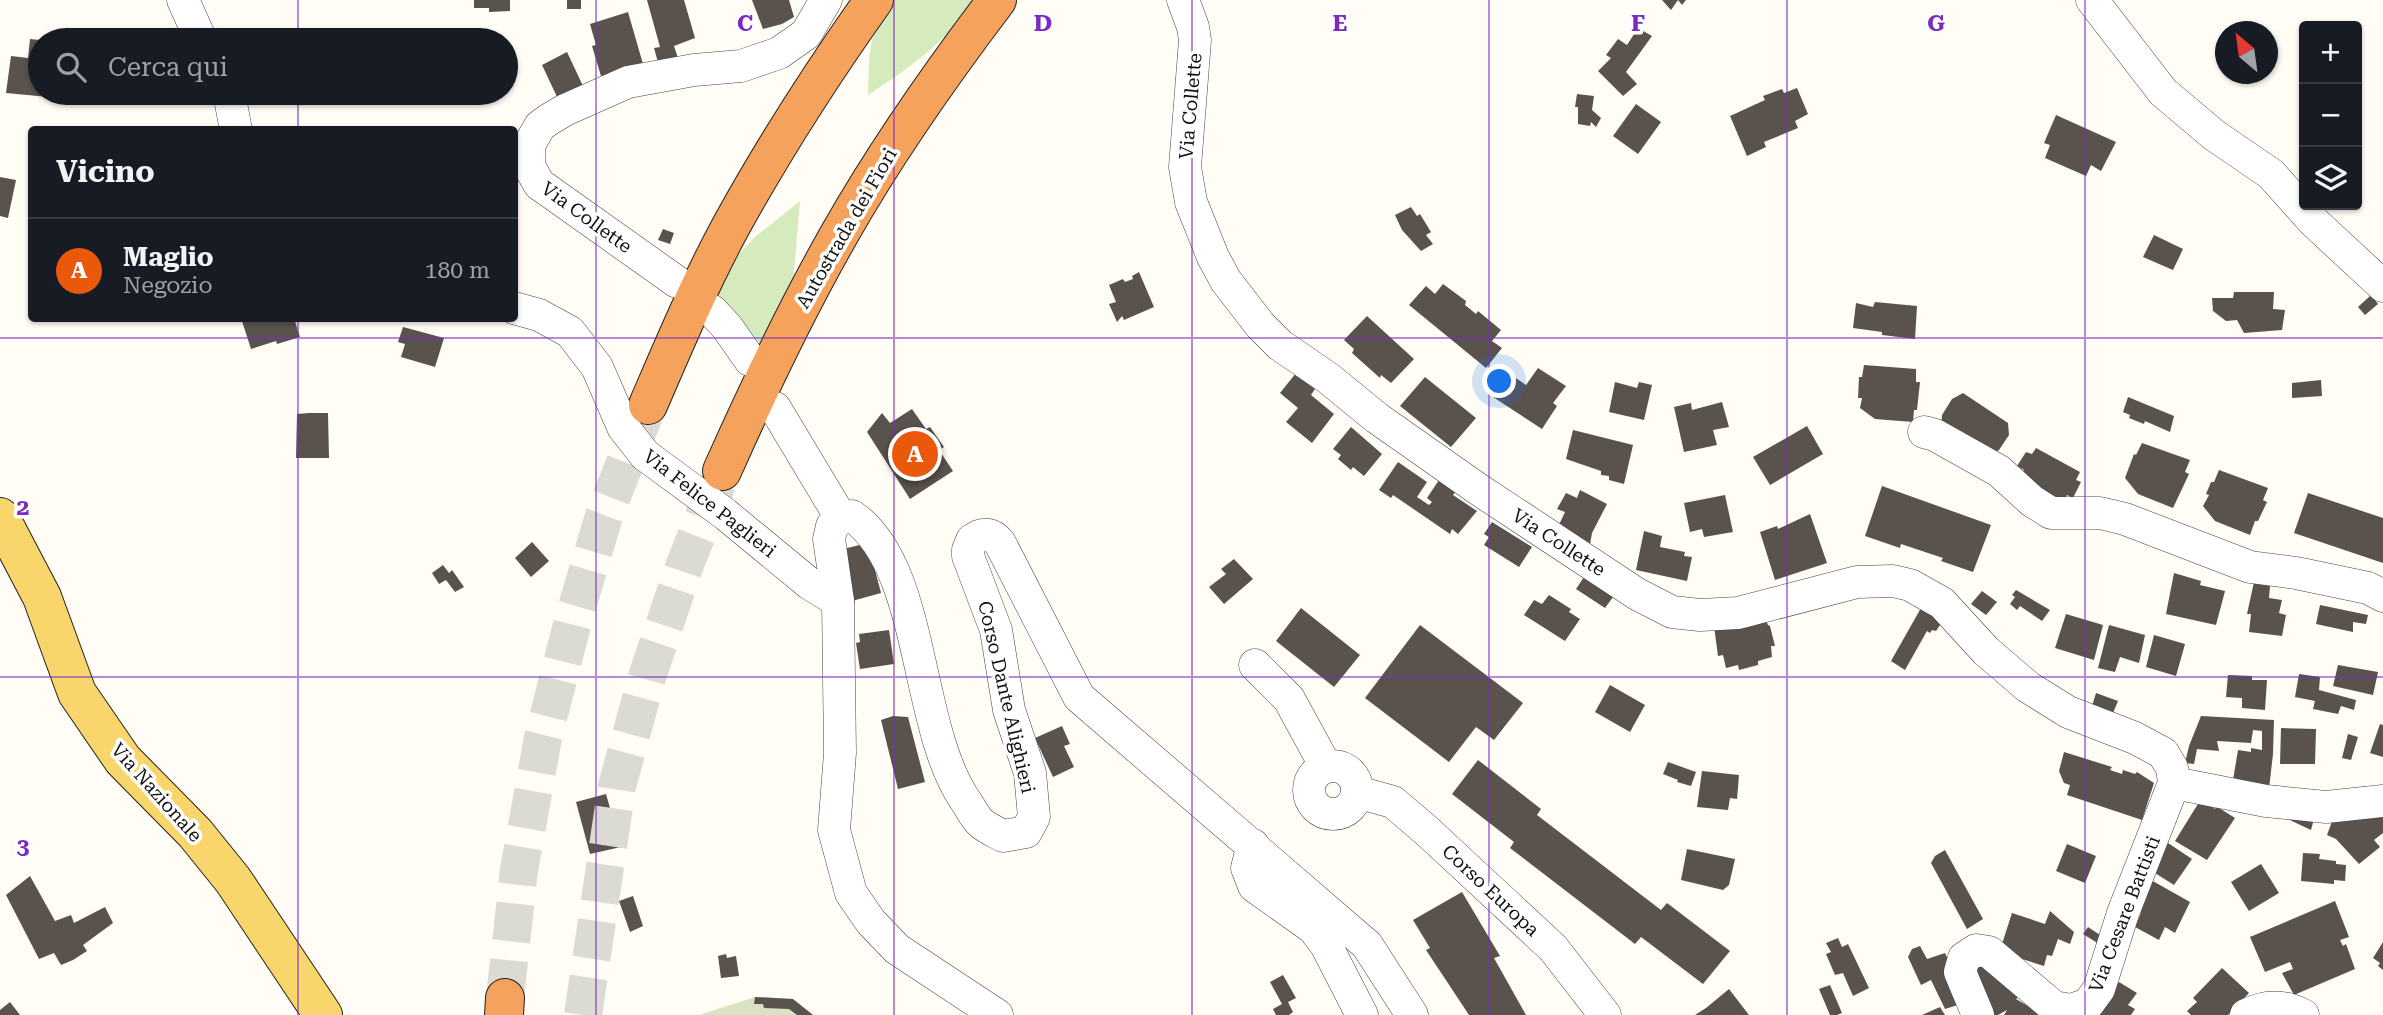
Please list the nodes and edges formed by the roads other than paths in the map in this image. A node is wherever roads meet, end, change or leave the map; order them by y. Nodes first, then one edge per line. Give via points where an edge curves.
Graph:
1 (183, 0) edge
2 (826, 0) edge
3 (874, 0) edge
4 (997, 0) edge
5 (1183, 0) edge
6 (2092, 0) edge
7 (196, 28) edge
8 (231, 105) edge
9 (235, 126) edge
10 (677, 282) dead end
11 (2383, 286) edge
12 (518, 309) edge
13 (712, 311) dead end
14 (750, 360) dead end
15 (648, 405) tunnel mouth
16 (775, 408) dead end
17 (1924, 432) dead end
18 (722, 471) tunnel mouth
19 (0, 517) edge
20 (841, 518) junction
21 (2383, 596) edge
22 (838, 601) junction
23 (1255, 665) dead end
24 (2174, 783) junction
25 (2383, 800) edge
26 (1253, 845) junction
27 (323, 1015) edge
28 (997, 1015) edge
29 (1362, 1015) edge
30 (1412, 1015) edge
31 (1605, 1015) edge
32 (1978, 1015) edge
33 (2246, 1015) edge
34 (2303, 1015) edge

1 - 7 street
2 - 10 street, Via Collette via 806,34 779,53 741,65 628,82 565,110 533,135 529,166 539,184
3 - 15 highway via 731,226
4 - 18 highway, Autostrada dei Fiori via 923,101 840,233
5 - 24 street, Via Collette via 1195,40 1185,167 1191,202 1226,281 1280,345 1478,489 1637,594 1672,612 1738,613 1866,581 1910,585 1942,603 1986,651 2028,687 2068,712 2163,753
6 - 11 street via 2163,92 2271,174 2314,222
8 - 9 street
12 - 22 street, Via Felice Paglieri via 570,332 597,367 623,427 645,455
13 - 14 street
16 - 20 street
17 - 21 street via 2000,471 2051,513 2100,513 2125,519 2250,567 2368,588
19 - 27 main road, Via Nazionale via 42,597 77,693 123,760 195,833 233,880
20 - 22 street via 832,526 829,539
20 - 26 street, Corso Dante Alighieri via 852,516 867,526 893,570 934,727 954,783 980,822 1003,836 1026,832 1034,817 1030,773 1009,710 996,631 968,556 972,540 987,534 1000,543 1079,697
22 - 28 street via 840,753 834,830 851,893 897,949
23 - 31 street, Corso Europa via 1289,699 1326,767 1310,783 1311,799 1321,811 1344,811 1357,793 1394,802 1553,948
24 - 25 street via 2326,807
24 - 32 street, Via Cesare Battisti via 2094,997 2071,1010 2053,1007 1989,952 1976,950 1964,957 1960,972
26 - 29 street via 1247,868 1254,886 1313,928
26 - 30 street, Corso Dante Alighieri via 1367,945
33 - 34 street via 2270,1007

